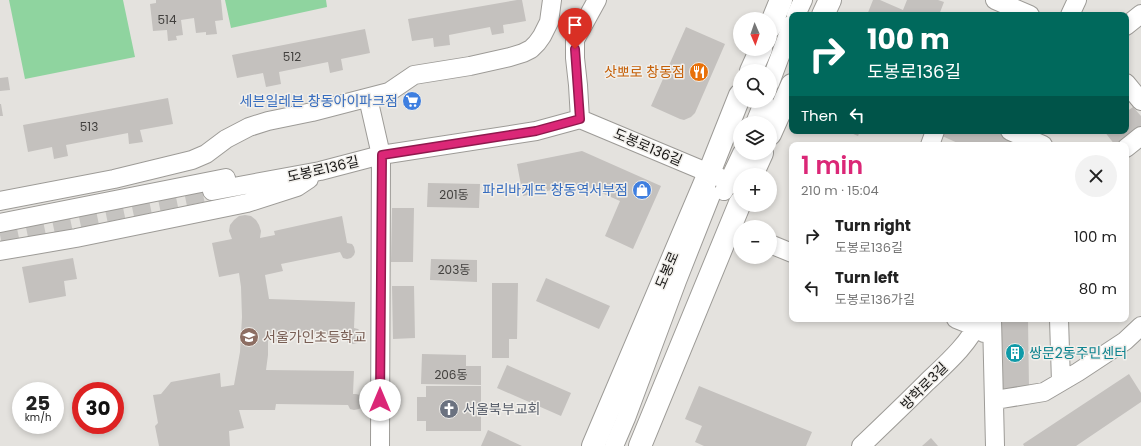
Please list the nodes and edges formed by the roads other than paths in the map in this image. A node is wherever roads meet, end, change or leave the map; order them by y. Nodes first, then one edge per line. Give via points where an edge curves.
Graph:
1 (552, 0) edge
2 (597, 0) edge
3 (781, 0) edge
4 (790, 0) edge
5 (803, 0) edge
6 (830, 0) edge
7 (1077, 0) edge
8 (998, 1) edge
9 (776, 12) edge
10 (797, 12) edge
11 (824, 12) edge
12 (1023, 12) edge
13 (1071, 12) edge
14 (1141, 14) edge
15 (1129, 24) edge
16 (777, 31) edge
17 (789, 31) edge
18 (777, 64) edge
19 (1129, 87) edge
20 (789, 92) edge
21 (368, 98) junction
22 (1141, 101) edge
23 (738, 108) edge
24 (744, 108) edge
25 (777, 118) edge
26 (580, 119) junction
27 (1017, 134) edge
28 (1141, 136) edge
29 (1037, 142) edge
30 (1129, 146) edge
31 (382, 155) junction
32 (737, 160) edge
33 (320, 171) junction
34 (724, 179) edge
35 (212, 191) tunnel mouth
36 (0, 201) edge
37 (0, 223) edge
38 (733, 234) edge
39 (777, 247) edge
40 (0, 251) edge
41 (789, 252) edge
42 (992, 322) edge
43 (1059, 322) edge
44 (978, 323) edge
45 (1141, 326) edge
46 (993, 340) junction
47 (1061, 382) junction
48 (995, 400) junction
49 (380, 446) edge
50 (593, 446) edge
51 (614, 446) edge
52 (622, 446) edge
53 (640, 446) edge
54 (861, 446) edge
55 (995, 446) edge

1 - 21 street via 548,22 542,36 531,49 510,57 470,66 414,75 389,92
2 - 26 street via 576,40
3 - 9 main road
4 - 16 street
5 - 10 street
6 - 11 main road
7 - 13 street
8 - 12 street
14 - 15 street
17 - 18 street
19 - 22 street
20 - 25 main road
21 - 31 street
21 - 36 street via 249,127 192,160 114,179
23 - 34 main road, 도봉로
24 - 34 street via 727,148
26 - 31 street, 도봉로136길 via 536,131
26 - 34 street, 도봉로136길
27 - 29 street
28 - 30 street
31 - 33 street, 도봉로136길
31 - 49 street
32 - 34 street
33 - 35 street, 도봉로136길
33 - 37 street via 283,168
33 - 40 street via 297,187 247,203
34 - 50 main road, 도봉로
34 - 51 street via 677,281
34 - 52 street
38 - 53 main road
39 - 41 street
42 - 46 street
43 - 47 street
44 - 46 street
44 - 54 street, 방학로3길 via 956,354
45 - 47 street via 1125,341
46 - 48 street
47 - 48 street via 1044,392
48 - 55 street

